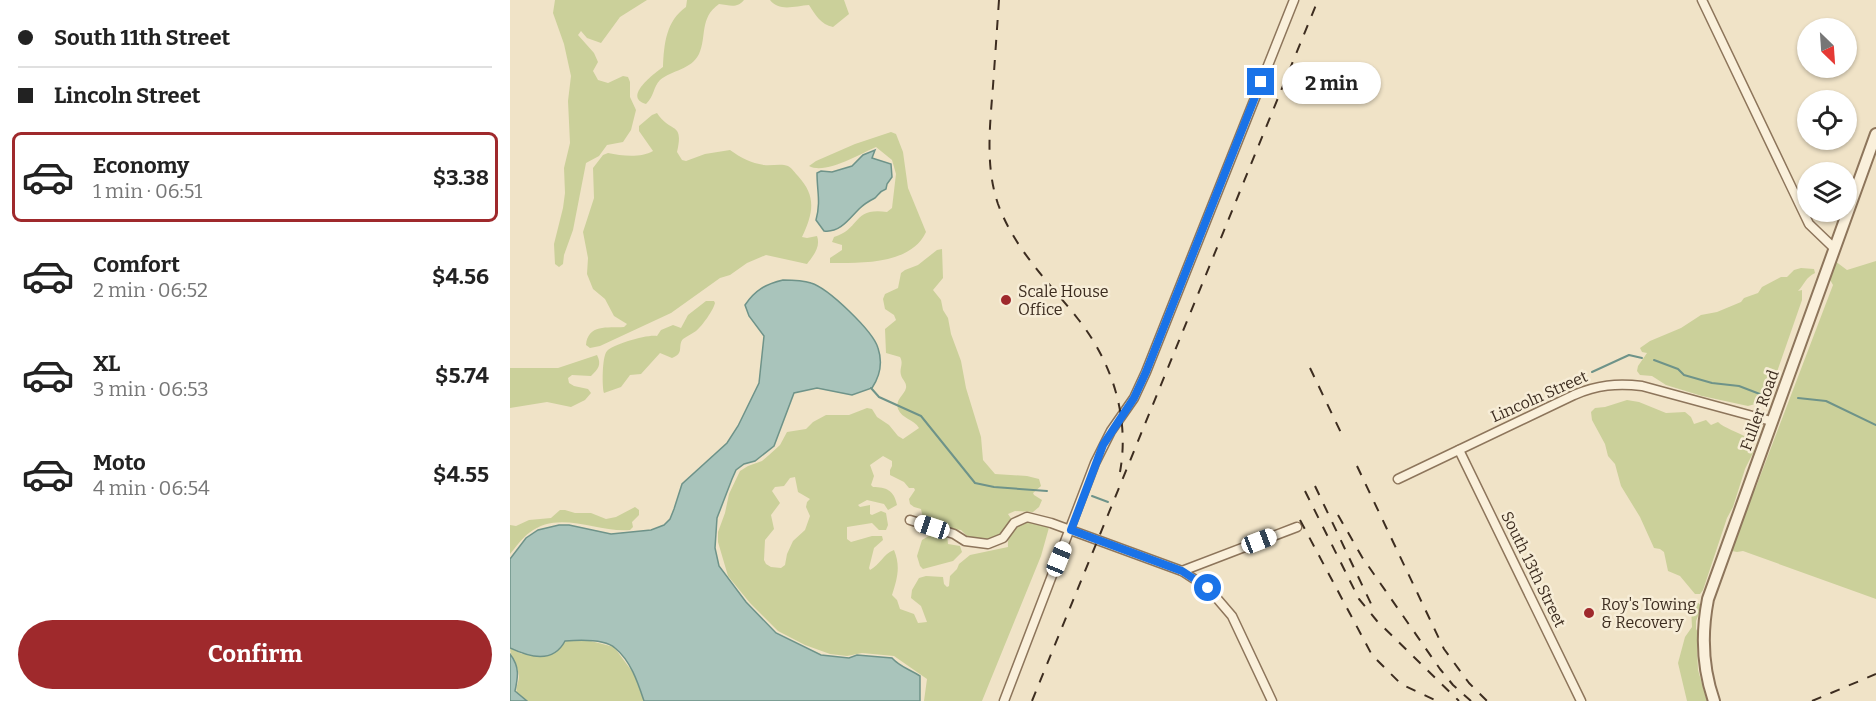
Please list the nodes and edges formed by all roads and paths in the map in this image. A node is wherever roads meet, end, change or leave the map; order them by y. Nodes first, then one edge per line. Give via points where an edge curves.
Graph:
1 (1294, 0) edge
2 (1702, 0) edge
3 (1876, 134) edge
4 (1834, 248) junction
5 (1771, 421) junction
6 (1459, 450) junction
7 (1398, 479) dead end
8 (910, 520) dead end
9 (1297, 527) dead end
10 (1071, 530) junction
11 (1182, 571) junction
12 (1004, 701) edge
13 (1272, 701) edge
14 (1581, 701) edge
15 (1714, 701) edge

1 - 10 street via 1146,372 1103,445
2 - 4 street via 1809,224
3 - 4 street, Fuller Road
4 - 5 street, Fuller Road
5 - 6 street, Lincoln Street via 1642,386 1613,384 1585,390
5 - 15 street, Fuller Road via 1708,599 1702,649
6 - 7 street, Lincoln Street
6 - 14 street, South 13th Street
8 - 10 street via 965,541 988,544 1003,538 1014,523 1027,517
9 - 11 street
10 - 11 street
10 - 12 street
11 - 13 street via 1208,588 1232,616

